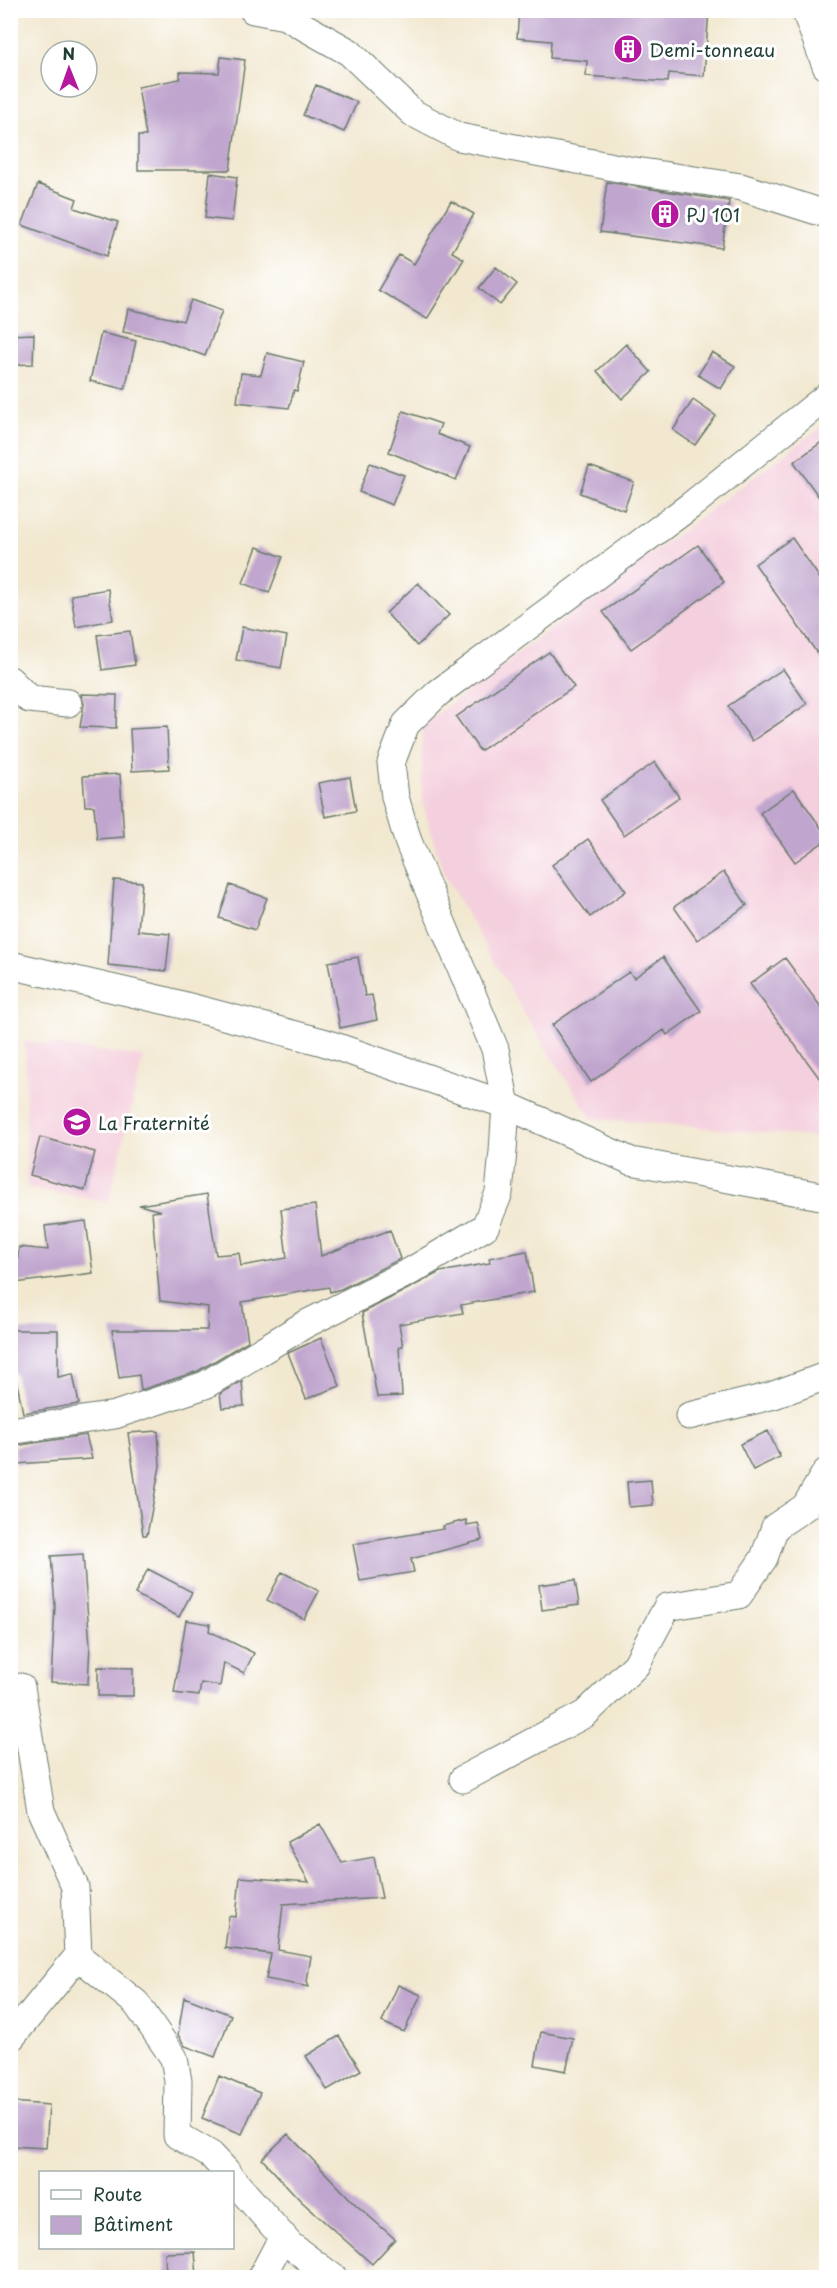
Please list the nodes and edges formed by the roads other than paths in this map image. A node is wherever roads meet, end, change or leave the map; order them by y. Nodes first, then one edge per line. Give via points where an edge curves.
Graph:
1 (253, 10) edge
2 (805, 10) edge
3 (826, 66) edge
4 (826, 214) edge
5 (826, 397) edge
6 (10, 680) edge
7 (68, 702) dead end
8 (10, 966) edge
9 (506, 1105) junction
10 (826, 1197) edge
11 (826, 1376) edge
12 (689, 1416) dead end
13 (10, 1431) edge
14 (826, 1472) edge
15 (21, 1687) dead end
16 (463, 1779) dead end
17 (78, 1956) junction
18 (10, 2039) edge
19 (226, 2171) edge
20 (234, 2181) edge
21 (283, 2236) junction
22 (261, 2277) edge
23 (334, 2277) edge

1 - 4 street via 285,16 350,52 413,113 459,137 741,187
2 - 3 street
5 - 9 street via 690,507 438,693 406,724 391,764 395,797 408,841 495,1049
6 - 7 street via 29,699
8 - 9 street via 167,1001 323,1042
9 - 10 street via 631,1161
9 - 13 street via 499,1192 485,1227 411,1271 304,1325 205,1385 115,1415
11 - 12 street via 771,1396
14 - 16 street via 805,1507 775,1527 764,1558 739,1595 668,1607 636,1665 585,1714
15 - 17 street via 40,1811 75,1887
17 - 18 street
17 - 19 street via 136,2003 174,2058 178,2081 177,2135 211,2154
20 - 21 street
21 - 22 street
21 - 23 street

